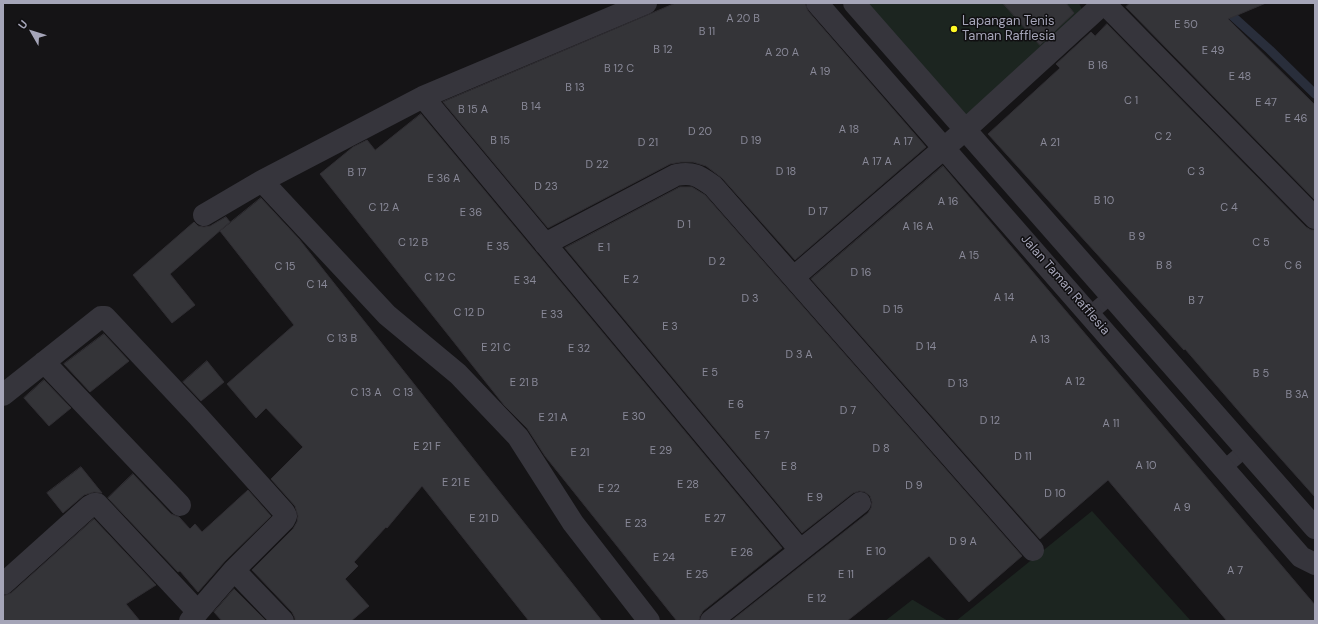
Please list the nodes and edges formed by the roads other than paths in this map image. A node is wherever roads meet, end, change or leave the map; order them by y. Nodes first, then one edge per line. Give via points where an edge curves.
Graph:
1 (646, 3) edge
2 (817, 3) edge
3 (854, 3) edge
4 (1086, 10) edge
5 (423, 98) junction
6 (965, 130) junction
7 (944, 147) junction
8 (262, 181) junction
9 (204, 215) dead end
10 (1315, 218) edge
11 (545, 244) junction
12 (794, 277) junction
13 (1111, 296) junction
14 (1090, 314) junction
15 (44, 362) junction
16 (3, 394) edge
17 (1246, 448) junction
18 (1224, 468) junction
19 (860, 502) dead end
20 (180, 505) dead end
21 (1315, 528) edge
22 (800, 550) junction
23 (1032, 550) dead end
24 (1315, 564) edge
25 (234, 570) junction
26 (3, 584) edge
27 (194, 617) edge
28 (283, 621) edge
29 (649, 621) edge
30 (711, 621) edge

1 - 5 street
2 - 7 street, Jalan Taman Rafflesia
3 - 6 street, Jalan Taman Rafflesia
4 - 6 street
4 - 10 street via 1104,3
5 - 8 street
5 - 11 street
6 - 7 street
6 - 13 street, Jalan Taman Rafflesia
7 - 12 street
7 - 14 street, Jalan Taman Rafflesia
8 - 9 street
8 - 29 street via 387,315 458,374 518,437 573,523
11 - 12 street via 676,175 695,174 713,186
11 - 22 street
12 - 23 street
13 - 14 lane
13 - 17 street, Jalan Taman Rafflesia
14 - 18 street, Jalan Taman Rafflesia
15 - 16 street
15 - 20 street
15 - 25 street via 101,317 105,317 197,415 286,516 272,534
17 - 18 lane
17 - 21 street, Jalan Taman Rafflesia
18 - 24 street, Jalan Taman Rafflesia via 1301,557
19 - 22 street
22 - 30 street
25 - 27 street
25 - 28 street
26 - 27 street via 90,506 97,504

